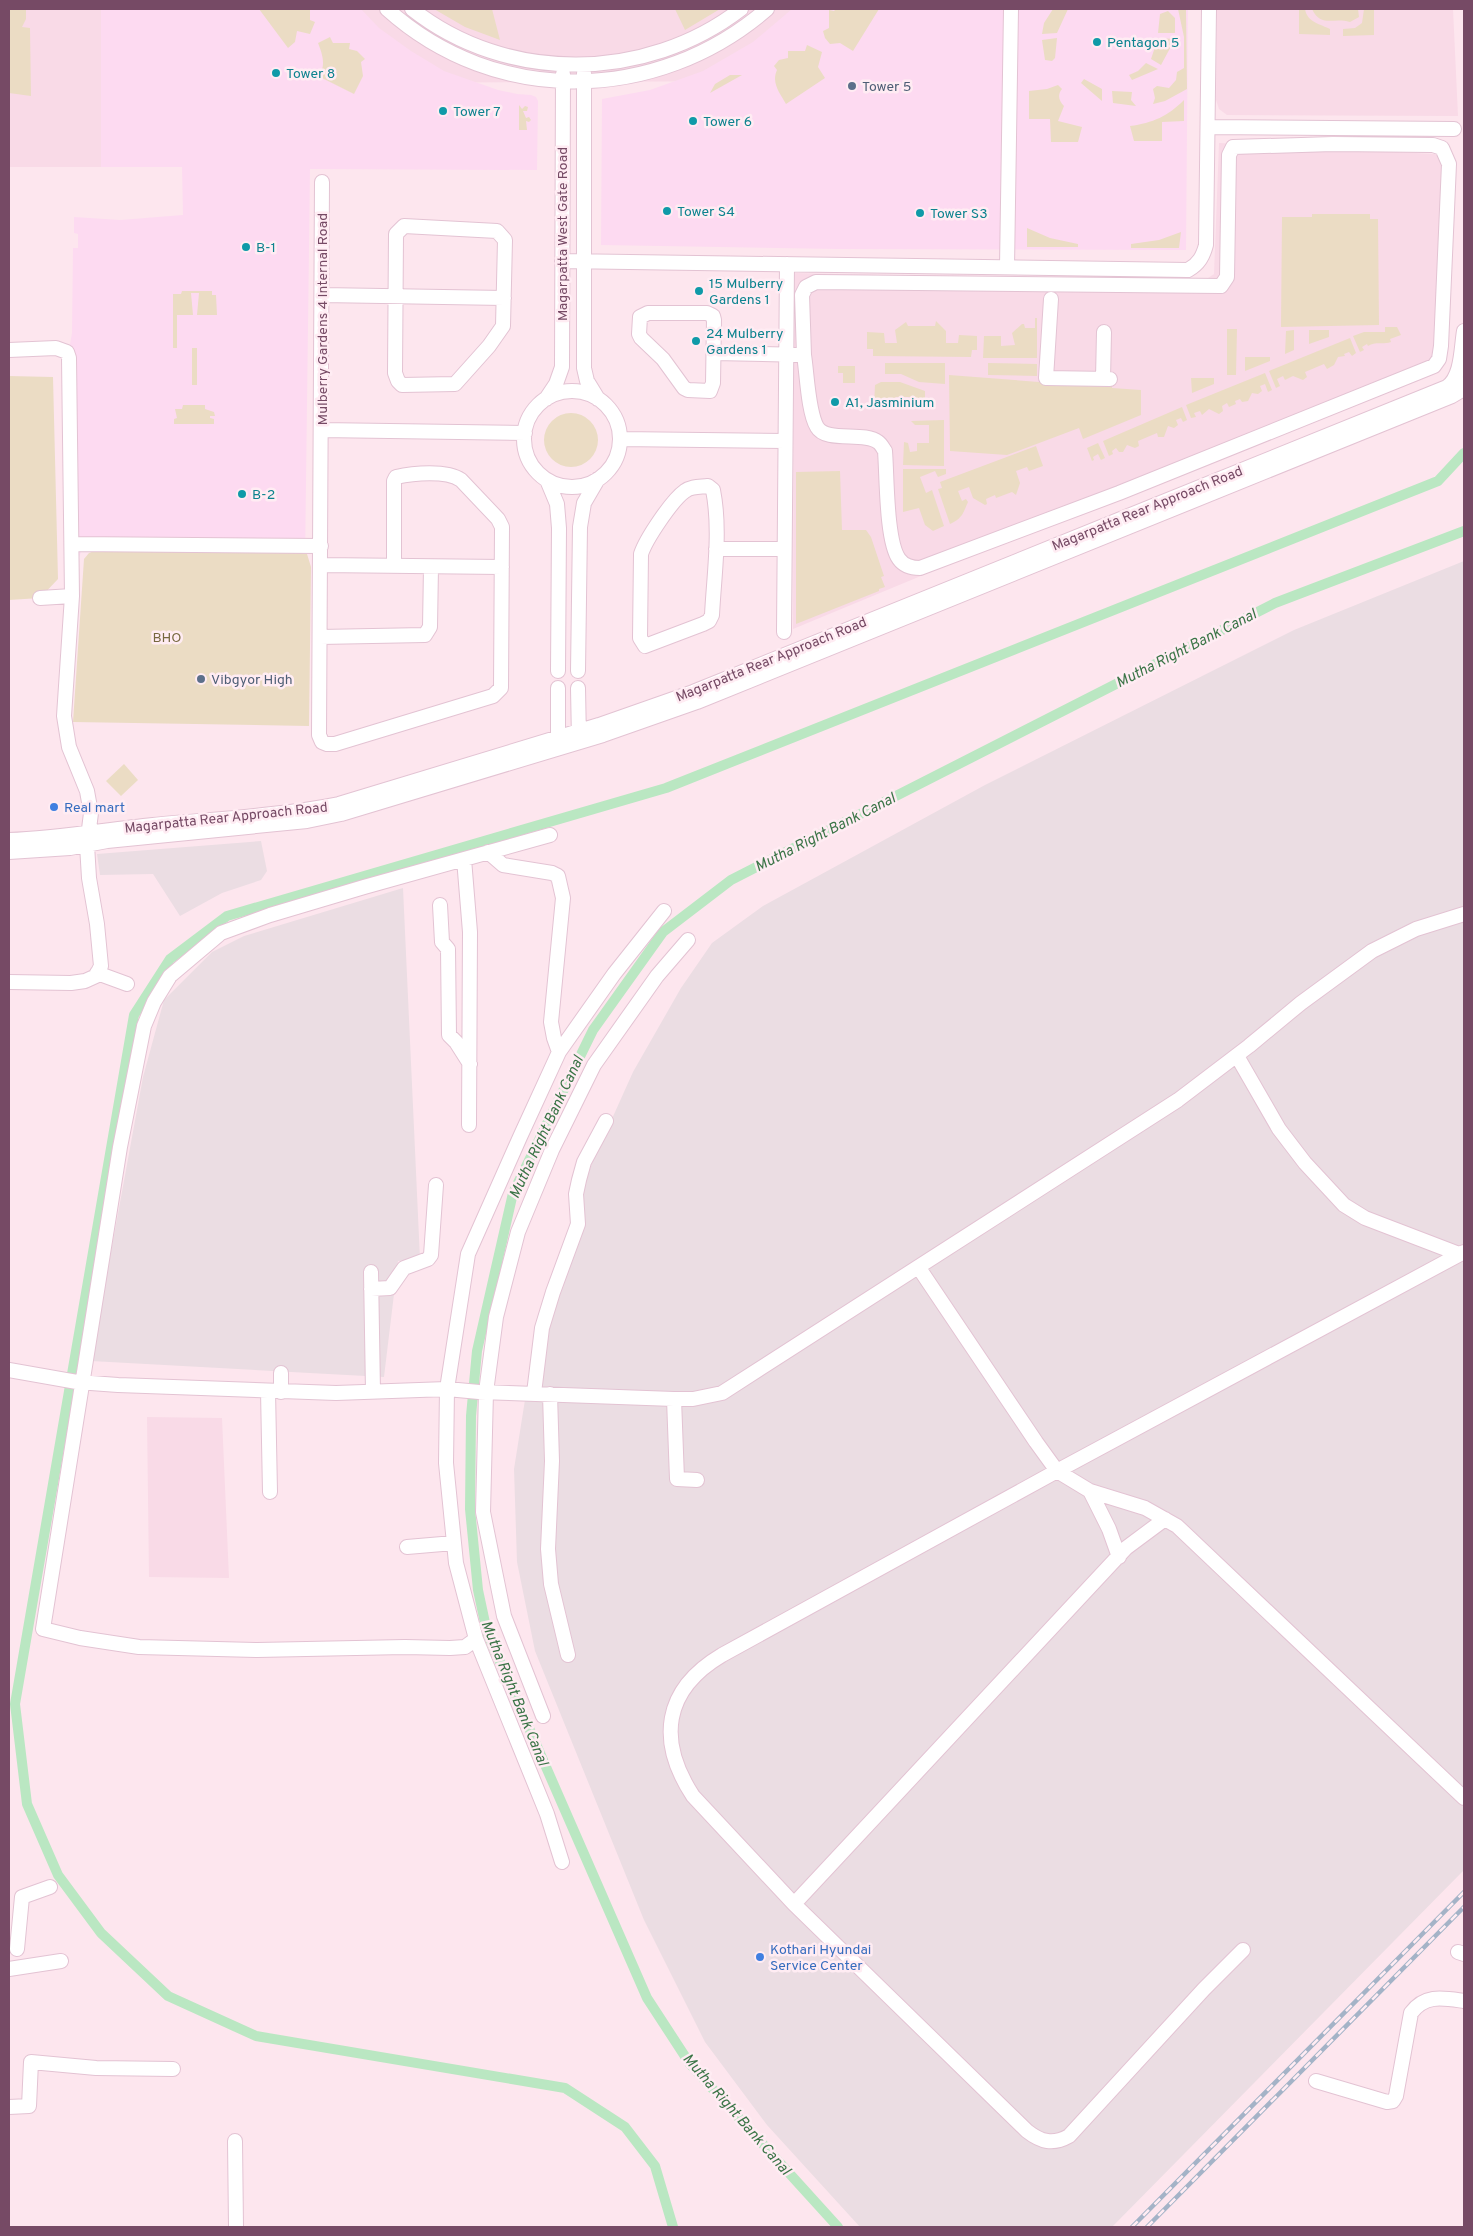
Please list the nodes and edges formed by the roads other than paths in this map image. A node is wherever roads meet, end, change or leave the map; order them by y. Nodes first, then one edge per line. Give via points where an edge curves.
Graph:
1 (387, 9) edge
2 (412, 9) edge
3 (741, 9) edge
4 (767, 9) edge
5 (1011, 9) edge
6 (1209, 9) edge
7 (563, 65) junction
8 (584, 65) junction
9 (563, 81) junction
10 (585, 81) junction
11 (1208, 127) junction
12 (1333, 128) junction
13 (1454, 129) dead end
14 (1333, 144) junction
15 (322, 182) dead end
16 (562, 261) junction
17 (584, 261) junction
18 (787, 264) junction
19 (1007, 268) junction
20 (1056, 268) junction
21 (1056, 285) junction
22 (322, 295) junction
23 (397, 296) junction
24 (504, 298) junction
25 (1051, 299) dead end
26 (1464, 331) edge
27 (1104, 332) dead end
28 (9, 350) edge
29 (714, 353) junction
30 (786, 355) junction
31 (804, 355) junction
32 (1464, 384) edge
33 (598, 398) junction
34 (546, 399) junction
35 (525, 433) junction
36 (321, 435) junction
37 (620, 439) junction
38 (785, 441) junction
39 (598, 479) junction
40 (547, 480) junction
41 (72, 544) junction
42 (320, 546) junction
43 (716, 549) junction
44 (784, 549) junction
45 (321, 566) junction
46 (394, 566) junction
47 (431, 567) junction
48 (502, 567) junction
49 (72, 596) junction
50 (40, 598) dead end
51 (784, 632) dead end
52 (320, 637) junction
53 (558, 671) dead end
54 (578, 672) dead end
55 (558, 688) dead end
56 (578, 688) dead end
57 (579, 736) junction
58 (558, 743) junction
59 (550, 835) dead end
60 (9, 840) edge
61 (88, 840) junction
62 (9, 852) edge
63 (488, 852) junction
64 (464, 859) junction
65 (440, 905) dead end
66 (664, 911) dead end
67 (1464, 914) edge
68 (688, 940) dead end
69 (97, 973) junction
70 (9, 982) edge
71 (127, 984) dead end
72 (559, 1052) junction
73 (1237, 1056) junction
74 (470, 1065) junction
75 (606, 1121) dead end
76 (469, 1125) dead end
77 (436, 1185) dead end
78 (1462, 1253) edge
79 (919, 1268) junction
80 (371, 1272) dead end
81 (371, 1289) junction
82 (9, 1370) edge
83 (281, 1373) dead end
84 (80, 1382) junction
85 (451, 1389) junction
86 (274, 1391) junction
87 (373, 1392) junction
88 (483, 1392) junction
89 (534, 1393) junction
90 (550, 1394) junction
91 (674, 1399) junction
92 (1057, 1471) junction
93 (697, 1480) dead end
94 (1090, 1491) junction
95 (270, 1492) dead end
96 (1165, 1519) junction
97 (454, 1543) junction
98 (407, 1548) dead end
99 (1119, 1557) junction
100 (476, 1640) junction
101 (568, 1654) dead end
102 (543, 1716) dead end
103 (1464, 1798) edge
104 (562, 1862) dead end
105 (50, 1887) dead end
106 (15, 1897) edge
107 (794, 1904) junction
108 (17, 1949) dead end
109 (1242, 1950) dead end
110 (61, 1961) dead end
111 (9, 1969) edge
112 (1464, 2001) edge
113 (173, 2069) dead end
114 (1316, 2082) dead end
115 (9, 2107) edge
116 (235, 2142) dead end
117 (236, 2227) edge

1 - 9 street via 422,36 469,61 521,76
2 - 7 street via 445,30 483,48 524,60
3 - 8 street via 704,33 658,53 625,61
4 - 10 street via 728,38 680,62 628,77
5 - 19 street
6 - 11 street
7 - 8 street
7 - 9 street, Magarpatta West Gate Road
8 - 10 street, Magarpatta West Gate Road
9 - 10 street
9 - 16 street, Magarpatta West Gate Road
10 - 17 street, Magarpatta West Gate Road
11 - 12 street
11 - 20 street via 1206,245 1195,266 1188,270
12 - 13 street
12 - 14 street
14 - 21 street via 1239,146 1230,150 1227,277 1221,286
14 - 31 street via 1433,145 1445,153 1449,164 1439,359 1434,366 1119,494 920,568 910,567 899,559 890,533 885,451 878,441 828,435 818,429 813,418
15 - 22 street, Mulberry Gardens 4 Internal Road
16 - 17 street
16 - 34 street, Magarpatta West Gate Road via 562,367
17 - 18 street
17 - 33 street, Magarpatta West Gate Road via 584,368 587,381
18 - 19 street
18 - 30 street
19 - 20 street
20 - 21 street
21 - 31 street via 816,282 806,287 802,294
22 - 23 street
22 - 36 street, Mulberry Gardens 4 Internal Road
23 - 24 street
23 - 24 street via 396,234 404,226 497,231 505,240
23 - 24 street via 395,373 398,381 402,385 446,386 461,380 500,333
25 - 27 street via 1046,378 1106,379
26 - 57 street, Magarpatta Rear Approach Road via 1458,371 1453,382 1446,387
28 - 41 street via 56,348 68,352
29 - 29 street via 714,320 710,313 648,312 640,317 641,338 663,358 688,390 706,392 712,388
29 - 30 street
30 - 31 street
30 - 38 street
32 - 57 street, Magarpatta Rear Approach Road via 1462,390 1452,396 697,702
33 - 34 street via 572,391
33 - 37 street, Magarpatta West Gate Road via 616,419
34 - 35 street, Magarpatta West Gate Road via 536,408
35 - 36 street
35 - 40 street via 529,460
36 - 42 street, Mulberry Gardens 4 Internal Road
37 - 38 street
37 - 39 street via 616,459
38 - 44 street
39 - 40 street via 573,487
39 - 54 street via 584,503 580,527
40 - 53 street via 557,504 560,528
41 - 42 street
41 - 49 street
42 - 45 street, Mulberry Gardens 4 Internal Road
43 - 43 street via 713,490 708,486 685,490 657,524 641,554 640,638 645,646 709,621
43 - 44 street
44 - 51 street
45 - 46 street
45 - 52 street, Mulberry Gardens 4 Internal Road
46 - 47 street
46 - 48 street via 396,477 443,474 454,475 461,480 498,519 504,534
47 - 48 street
47 - 52 street via 430,627 425,635
48 - 52 street, Mulberry Gardens 4 Internal Road via 502,680 501,688 493,696 327,744 319,735
49 - 50 street
49 - 61 street via 64,716 69,747 87,791 90,813
55 - 58 street
56 - 57 street
57 - 58 street, Magarpatta Rear Approach Road
58 - 61 street, Magarpatta Rear Approach Road via 341,814 307,821 107,841
59 - 63 street
60 - 61 street, Magarpatta Rear Approach Road
61 - 62 street, Magarpatta Rear Approach Road
61 - 69 street via 89,878 101,951 101,966
63 - 64 street
63 - 72 street via 503,865 552,873 558,876 561,884 563,898 551,1022
64 - 74 street via 470,932
64 - 84 street via 221,933 170,976 144,1026
65 - 74 street via 442,942 448,949 449,1035
66 - 72 street
67 - 73 street via 1416,930 1372,951 1301,1003
68 - 88 street via 657,976 594,1065 552,1150 518,1232 496,1317
69 - 70 street via 85,981 71,983
69 - 71 street
72 - 85 street via 468,1254
73 - 78 street via 1279,1129 1344,1206 1365,1218
73 - 79 street via 1178,1100
74 - 76 street
75 - 89 street via 584,1162 579,1180 576,1194 578,1224 542,1328
77 - 81 street via 431,1255 404,1268 390,1288
78 - 92 street
79 - 91 street via 733,1388 711,1396
79 - 92 street
80 - 81 street
81 - 87 street
82 - 84 street
83 - 86 street
84 - 86 street
84 - 100 street via 43,1629 139,1647 169,1648 450,1648 465,1647
85 - 87 street
85 - 88 street
85 - 97 street via 446,1463
86 - 87 street
86 - 95 street
88 - 89 street
88 - 102 street via 483,1512 504,1616
89 - 90 street
90 - 91 street
90 - 101 street via 552,1461 548,1549 552,1584
91 - 93 street via 676,1479
92 - 94 street
92 - 107 street via 722,1655 684,1687 676,1702 671,1737 672,1752 684,1782 693,1796
94 - 96 street via 1145,1508
94 - 99 street
96 - 99 street
96 - 103 street via 1192,1538
97 - 98 street
97 - 100 street via 456,1564
99 - 107 street
100 - 104 street
105 - 106 street
106 - 108 street
107 - 109 street via 1034,2137 1052,2143 1069,2136
110 - 111 street
112 - 114 street via 1431,1998 1418,2004 1411,2013 1396,2096 1392,2101
113 - 115 street via 96,2068 31,2062 30,2106
116 - 117 street

